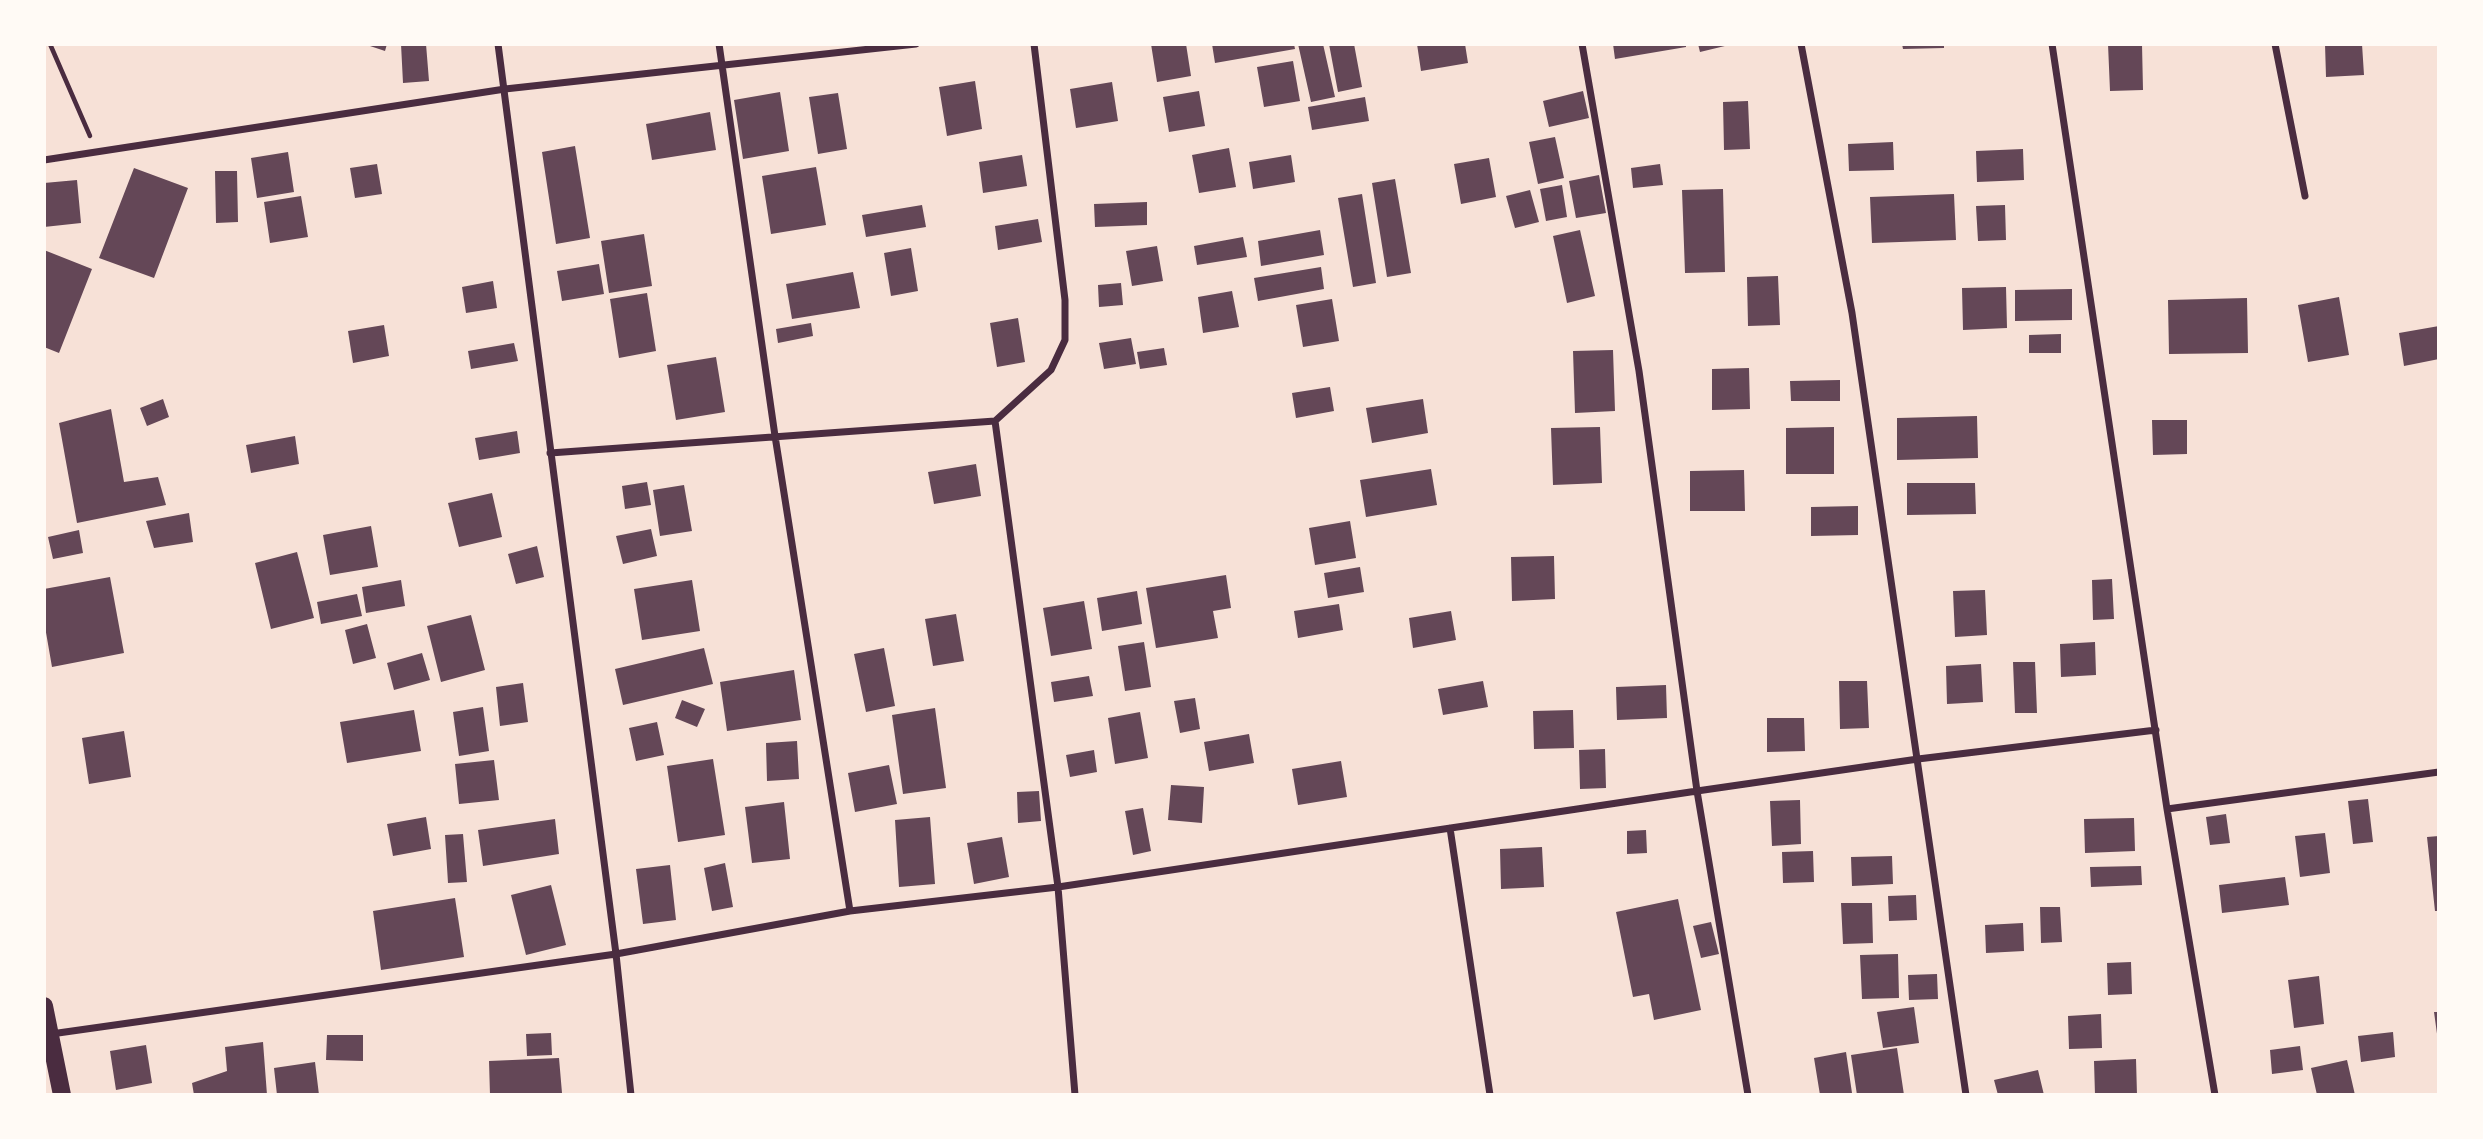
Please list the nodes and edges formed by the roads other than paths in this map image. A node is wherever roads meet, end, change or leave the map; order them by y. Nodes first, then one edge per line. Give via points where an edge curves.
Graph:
1 (498, 44) edge
2 (719, 44) edge
3 (916, 44) edge
4 (1034, 44) edge
5 (1582, 44) edge
6 (1801, 44) edge
7 (2052, 44) edge
8 (2275, 44) edge
9 (723, 64) junction
10 (505, 89) junction
11 (44, 160) edge
12 (2305, 196) dead end
13 (995, 421) junction
14 (775, 436) junction
15 (550, 453) junction
16 (2156, 730) junction
17 (1918, 759) junction
18 (2439, 772) edge
19 (1697, 791) junction
20 (2167, 809) junction
21 (1450, 828) junction
22 (1058, 887) junction
23 (850, 911) junction
24 (616, 954) junction
25 (44, 1006) edge
26 (49, 1034) junction
27 (62, 1095) edge
28 (631, 1095) edge
29 (1075, 1095) edge
30 (1490, 1095) edge
31 (1748, 1095) edge
32 (1966, 1095) edge
33 (2215, 1095) edge

1 - 10 street
2 - 9 street
3 - 9 street
4 - 13 street via 1065,300 1065,340 1051,370
5 - 19 street via 1639,371
6 - 17 street via 1852,313
7 - 16 street
8 - 12 street
9 - 10 street
9 - 14 street
10 - 11 street
10 - 15 street
13 - 14 street
13 - 22 street
14 - 15 street
14 - 23 street
15 - 24 street
16 - 17 street
16 - 20 street
17 - 19 street
17 - 32 street
18 - 20 street
19 - 21 street
19 - 31 street
20 - 33 street
21 - 22 street
21 - 30 street
22 - 23 street
22 - 29 street
23 - 24 street
24 - 26 street
24 - 28 street
25 - 26 highway
26 - 27 highway

